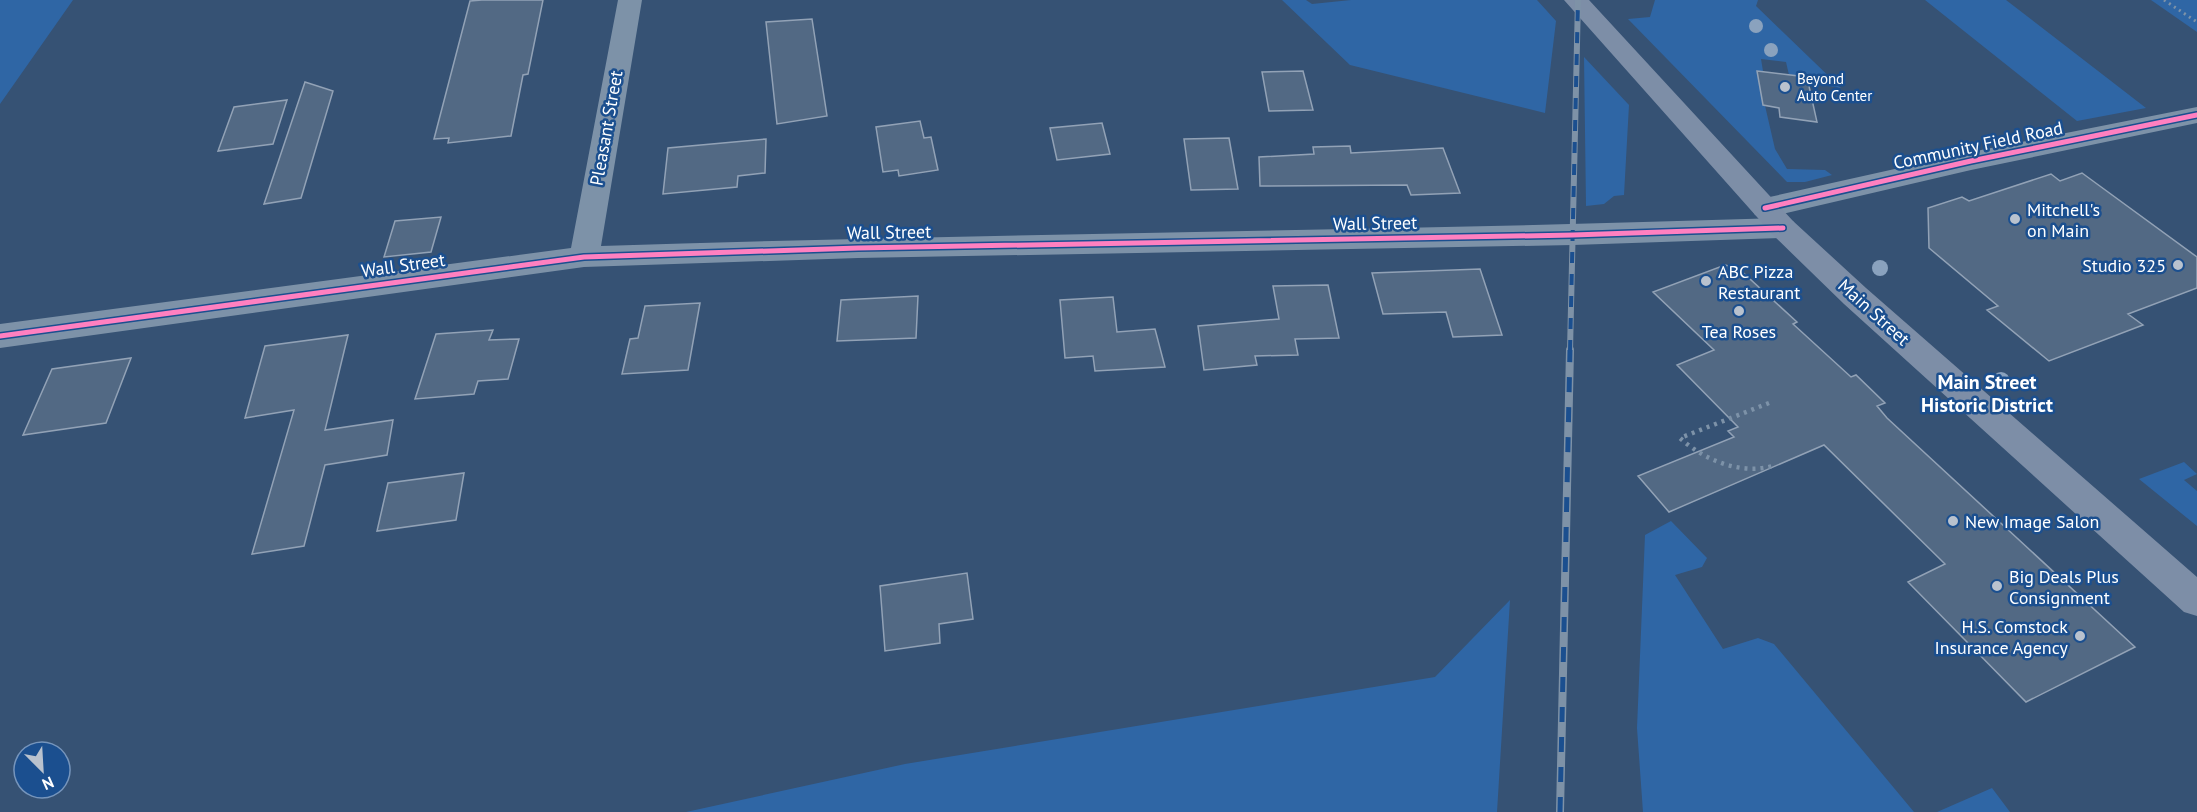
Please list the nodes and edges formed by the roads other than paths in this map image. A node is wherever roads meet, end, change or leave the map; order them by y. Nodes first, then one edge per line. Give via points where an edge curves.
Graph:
1 (630, 0) edge
2 (1576, 0) edge
3 (2197, 114) edge
4 (1774, 218) junction
5 (584, 256) junction
6 (0, 336) edge
7 (2197, 600) edge

1 - 5 street, Pleasant Street
2 - 4 main road, Main Street
3 - 4 street, Community Field Road via 1971,160
4 - 5 street, Wall Street via 1573,235
4 - 7 main road, Main Street via 1855,296
5 - 6 street, Wall Street

